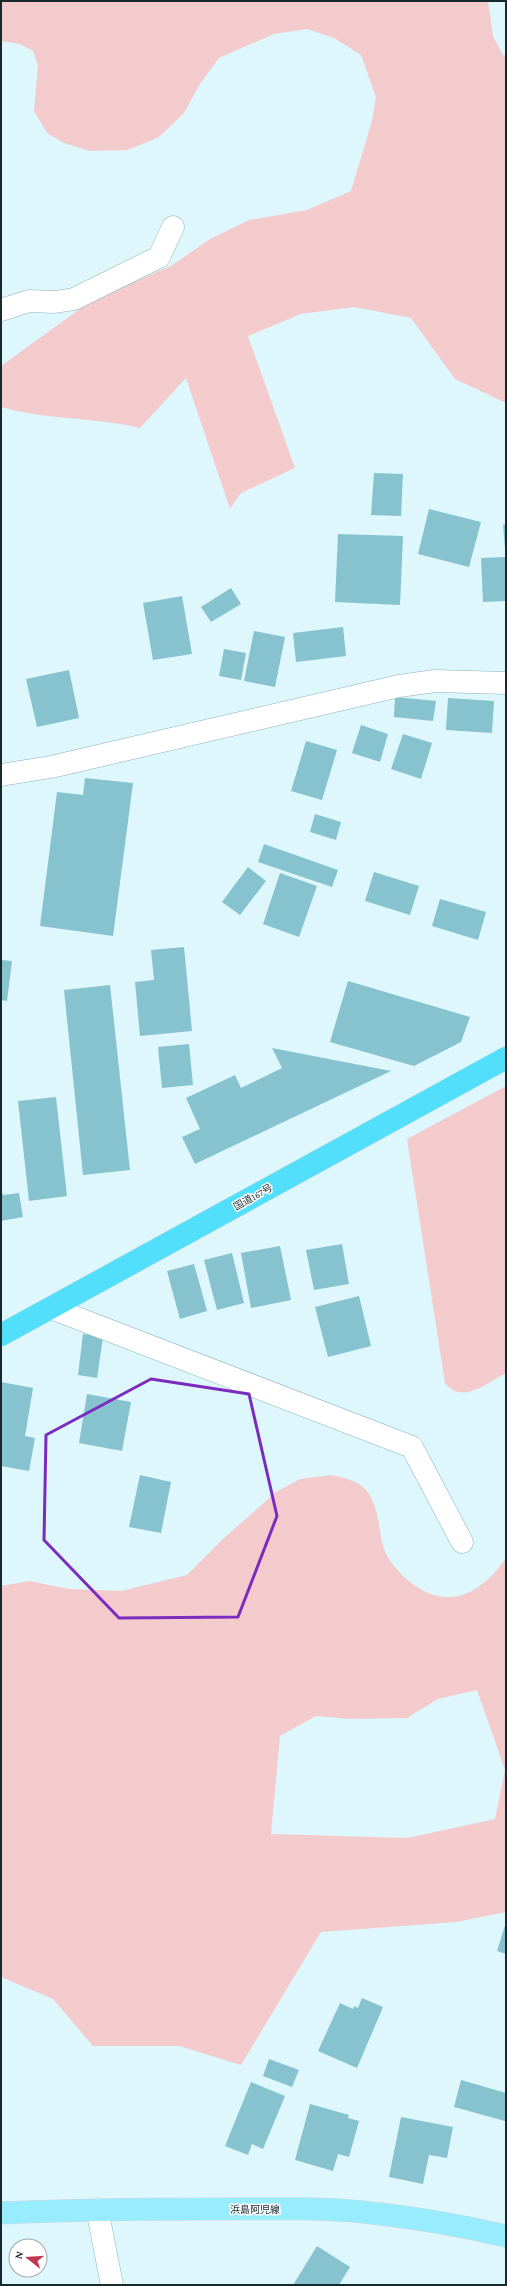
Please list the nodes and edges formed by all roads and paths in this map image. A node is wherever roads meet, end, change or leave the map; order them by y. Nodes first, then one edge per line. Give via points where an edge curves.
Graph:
1 (173, 227) dead end
2 (1, 310) edge
3 (506, 683) edge
4 (1, 775) edge
5 (506, 1058) edge
6 (50, 1308) junction
7 (1, 1335) edge
8 (462, 1542) dead end
9 (97, 2209) junction
10 (1, 2213) edge
11 (506, 2236) edge
12 (112, 2285) edge

1 - 2 street via 159,257 81,295 55,302 29,301
3 - 4 street via 435,681 399,686 51,767
5 - 6 highway, 国道167号
6 - 7 highway, 国道167号
6 - 8 street via 412,1447
9 - 10 main road, 浜島阿児線
9 - 11 main road, 浜島阿児線 via 309,2209 362,2212 467,2227
9 - 12 street

